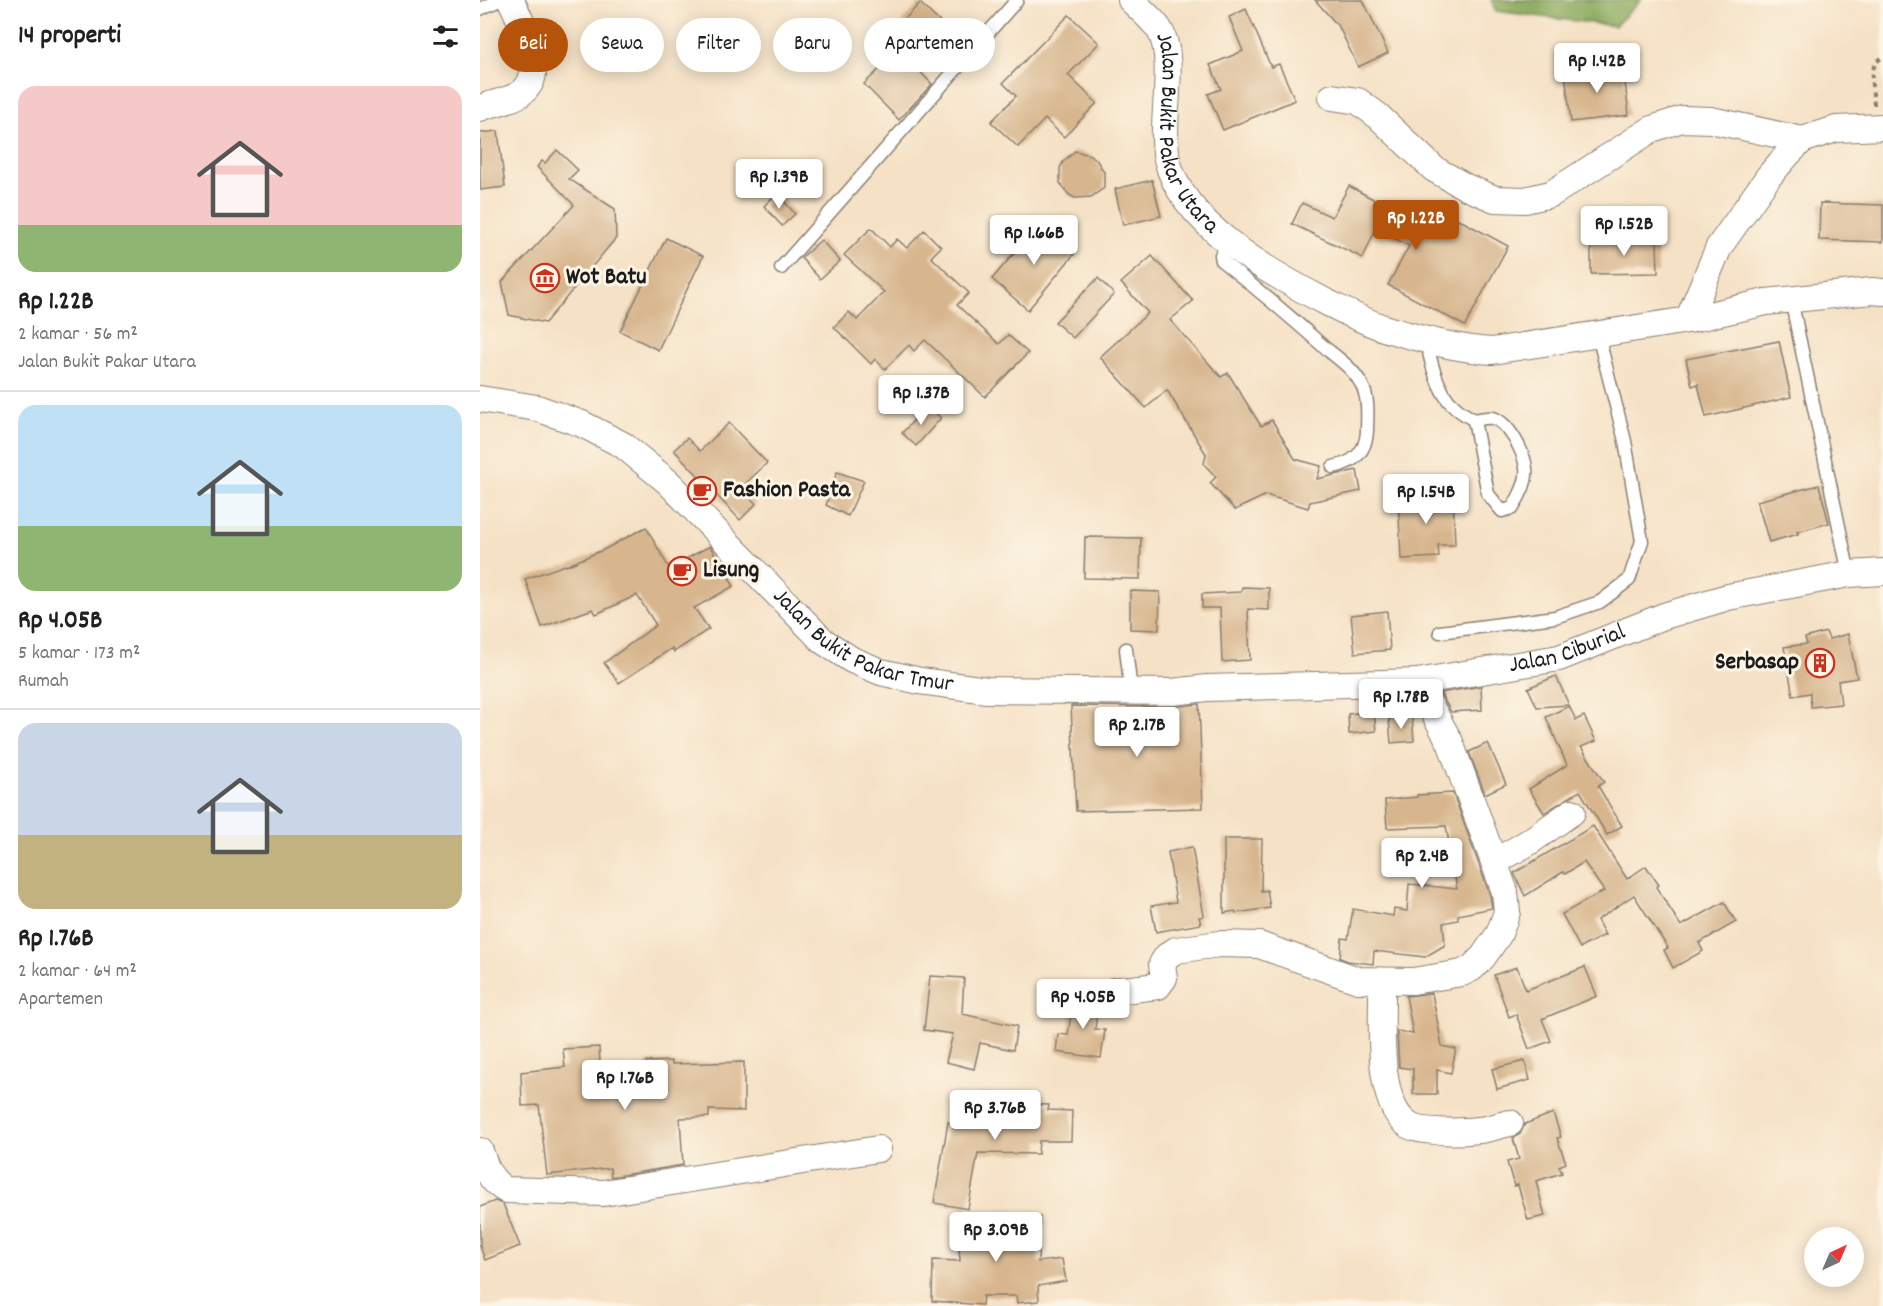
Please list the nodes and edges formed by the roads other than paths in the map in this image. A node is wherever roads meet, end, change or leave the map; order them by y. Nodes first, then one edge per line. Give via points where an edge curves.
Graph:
1 (499, 0) edge
2 (511, 0) edge
3 (1017, 0) edge
4 (1131, 0) edge
5 (480, 9) edge
6 (1332, 97) dead end
7 (480, 108) edge
8 (1880, 127) edge
9 (1802, 140) junction
10 (1240, 251) junction
11 (781, 268) dead end
12 (1883, 292) edge
13 (1791, 300) junction
14 (1688, 320) junction
15 (1598, 335) junction
16 (1428, 340) junction
17 (480, 399) edge
18 (1474, 420) junction
19 (1333, 467) dead end
20 (1883, 572) edge
21 (1849, 574) junction
22 (1440, 632) dead end
23 (1126, 649) dead end
24 (1417, 682) junction
25 (1064, 691) joint
26 (1131, 691) junction
27 (1572, 812) dead end
28 (1495, 862) junction
29 (1382, 981) junction
30 (1114, 991) dead end
31 (1510, 1123) dead end
32 (878, 1149) dead end
33 (480, 1151) edge

1 - 5 lane
2 - 7 street via 534,65 530,84 519,94
3 - 11 lane
4 - 10 street, Jalan Bukit Pakar Utara via 1158,28 1167,44 1164,122 1172,176 1202,218
6 - 9 street via 1358,101 1434,169 1495,199 1525,200 1551,194 1652,129 1683,119 1711,120
8 - 9 street via 1836,129
9 - 14 street via 1769,176 1719,247
10 - 16 street, Jalan Bukit Pakar Utara via 1353,315
10 - 19 lane via 1221,255 1222,261 1356,374 1365,391 1366,441 1361,454 1348,464
12 - 13 street, Jalan Bukit Pakar Utara
13 - 14 street, Jalan Bukit Pakar Utara
13 - 21 lane
14 - 15 street, Jalan Bukit Pakar Utara
15 - 16 street, Jalan Bukit Pakar Utara via 1492,351
15 - 22 lane via 1625,441 1642,541 1629,580 1600,602 1555,617
16 - 18 lane via 1428,352 1443,394
17 - 25 street, Jalan Bukit Pakar Tmur via 537,408 582,423 623,445 668,482 823,641 852,660 920,681 987,690
18 - 18 lane via 1488,494 1502,511 1513,508 1523,488 1526,469 1516,441 1493,418
20 - 21 street, Jalan Ciburial
21 - 24 street, Jalan Ciburial via 1728,597 1664,616 1559,657
23 - 26 lane
24 - 26 street, Jalan Ciburial
24 - 28 street via 1450,742
25 - 26 street, Jalan Ciburial
27 - 28 street
28 - 29 street via 1507,912 1499,934 1483,957 1472,968 1452,976
29 - 30 street via 1358,980 1259,945 1220,944 1176,950 1167,956 1162,964 1164,978 1158,986
29 - 31 street via 1386,1089 1399,1116 1410,1126 1425,1130 1478,1131
32 - 33 street via 603,1193 506,1190 495,1185

